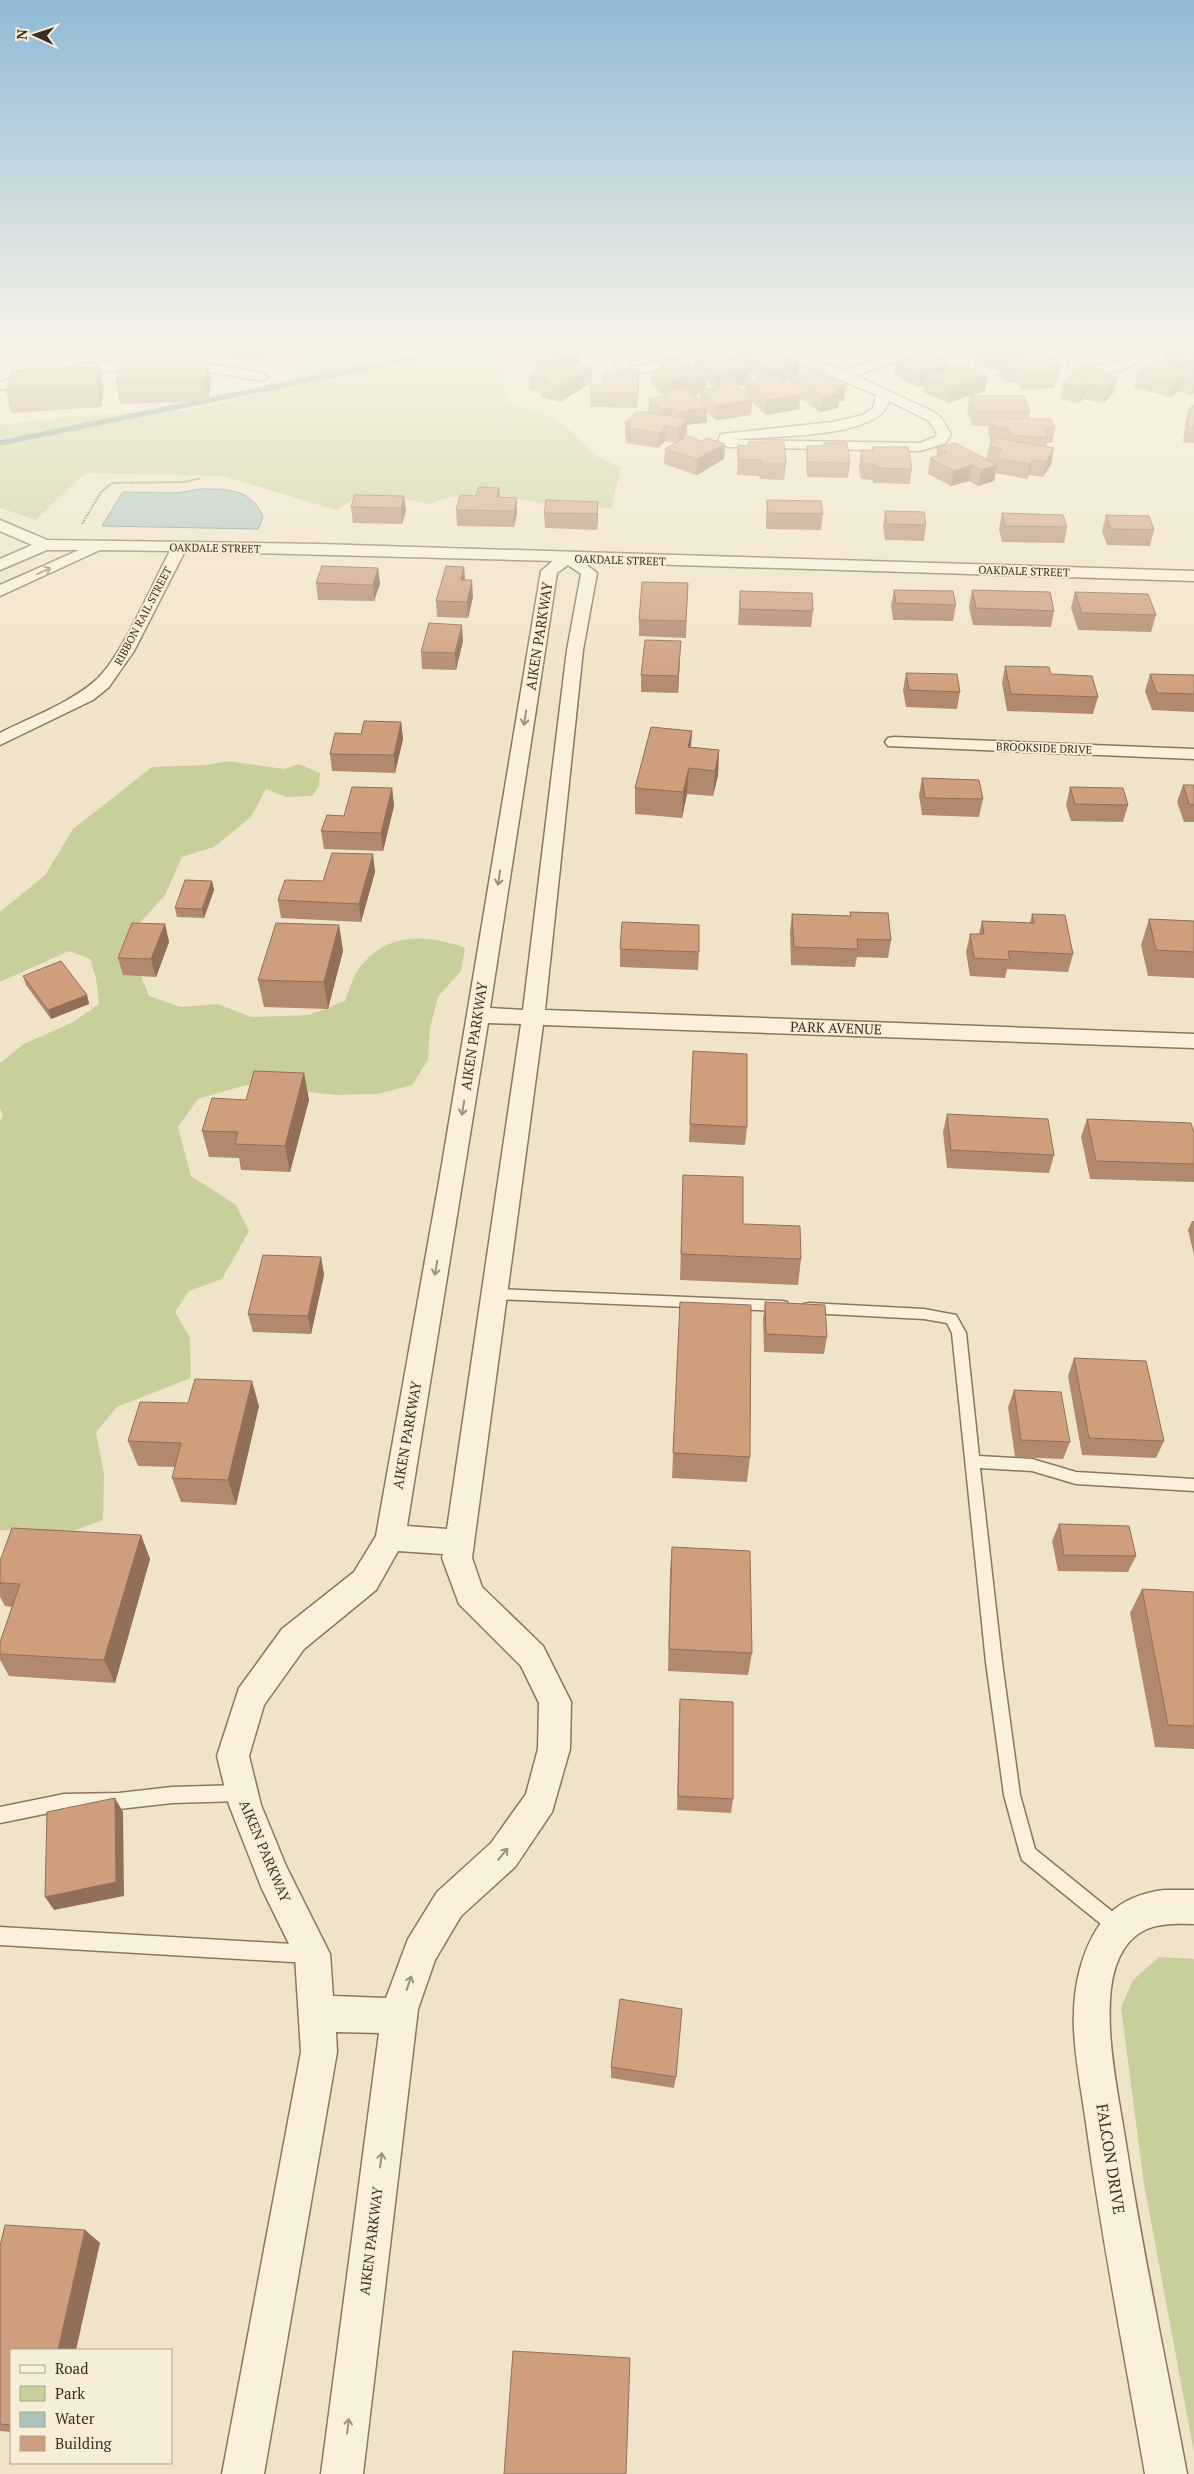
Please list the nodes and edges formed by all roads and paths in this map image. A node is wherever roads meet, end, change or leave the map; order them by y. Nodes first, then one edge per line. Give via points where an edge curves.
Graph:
1 (201, 478) dead end
2 (0, 525) edge
3 (82, 525) dead end
4 (45, 546) junction
5 (100, 546) junction
6 (180, 548) junction
7 (568, 558) junction
8 (0, 565) edge
9 (1194, 576) edge
10 (0, 591) edge
11 (0, 740) edge
12 (894, 742) dead end
13 (1194, 754) edge
14 (477, 1015) junction
15 (533, 1017) junction
16 (1194, 1041) edge
17 (495, 1294) junction
18 (973, 1462) junction
19 (1194, 1485) edge
20 (390, 1538) junction
21 (459, 1542) junction
22 (241, 1793) junction
23 (0, 1815) edge
24 (1194, 1907) edge
25 (1118, 1927) junction
26 (0, 1936) edge
27 (312, 1954) junction
28 (316, 2014) junction
29 (399, 2016) junction
30 (243, 2474) edge
31 (342, 2474) edge
32 (1166, 2474) edge

1 - 3 path via 184,482 112,483 101,492
2 - 4 street
4 - 5 street, OAKDALE STREET
4 - 8 street
5 - 6 street, OAKDALE STREET
10 -> 5 street
6 - 7 street, OAKDALE STREET via 319,549
6 - 11 street, RIBBON RAIL STREET via 126,651 103,683 80,700
7 - 9 street, OAKDALE STREET
7 -> 14 street, AIKEN PARKWAY via 549,571
7 - 15 street, AIKEN PARKWAY via 589,572 575,650
12 - 13 street, BROOKSIDE DRIVE
14 - 15 street, PARK AVENUE
14 -> 20 street, AIKEN PARKWAY
15 - 16 street, PARK AVENUE
15 - 17 street, AIKEN PARKWAY
17 - 18 lane via 924,1314 951,1319 958,1333
17 - 21 street, AIKEN PARKWAY
18 - 19 lane via 1032,1465 1076,1478
18 - 25 lane via 1011,1786 1028,1854
20 - 21 street
20 - 22 street, AIKEN PARKWAY via 365,1581 293,1639 250,1698 233,1756
29 -> 21 street, AIKEN PARKWAY via 420,1950 449,1904 503,1855 540,1801 554,1749 555,1702 532,1656 470,1595 457,1558
22 - 23 lane via 172,1794 119,1801 64,1802
22 - 27 street, AIKEN PARKWAY via 274,1877
24 - 25 street, FALCON DRIVE via 1166,1906 1138,1912
25 - 32 street, FALCON DRIVE via 1103,1952 1094,1986 1092,2031 1112,2172
26 - 27 lane
27 - 28 street, AIKEN PARKWAY
28 - 29 street
28 - 30 street, AIKEN PARKWAY via 319,2052
31 -> 29 street, AIKEN PARKWAY

